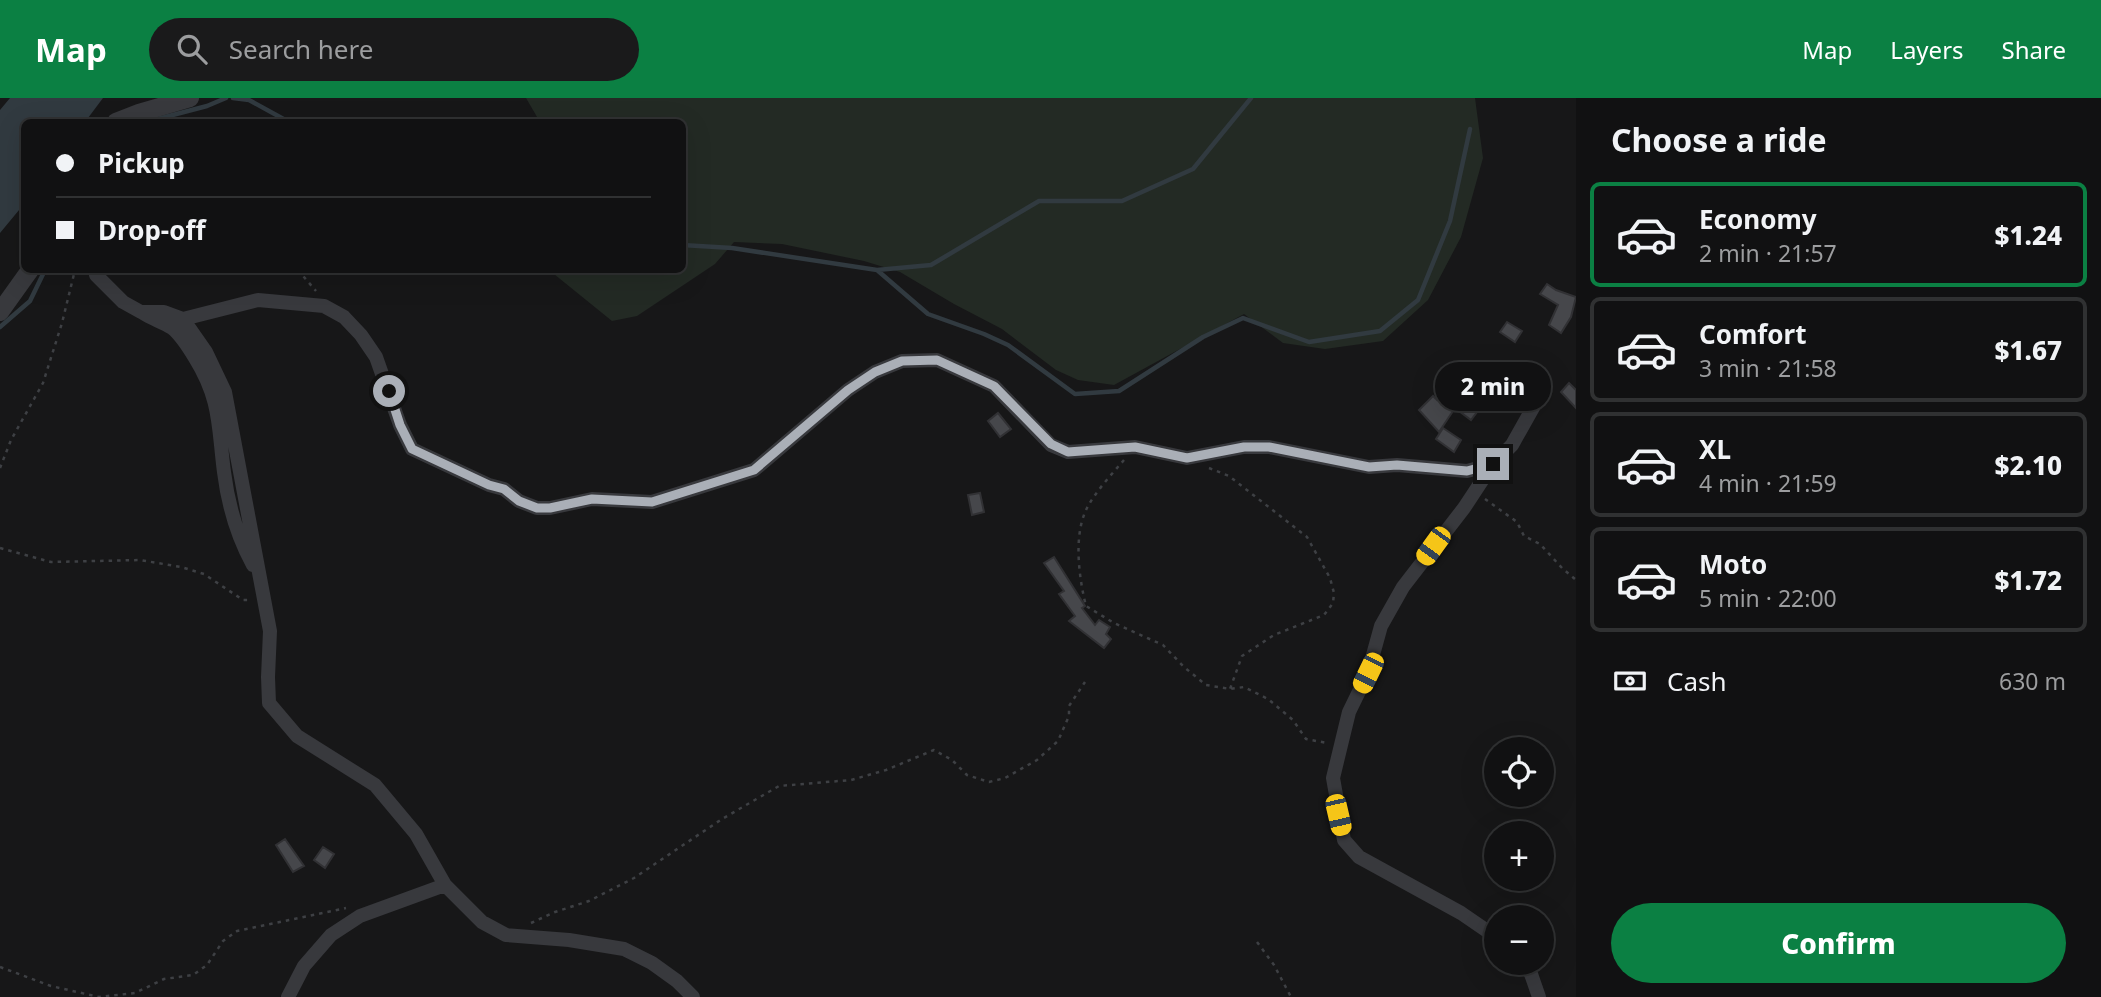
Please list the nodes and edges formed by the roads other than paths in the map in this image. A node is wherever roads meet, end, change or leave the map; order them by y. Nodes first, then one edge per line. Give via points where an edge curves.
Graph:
1 (190, 98) edge
2 (124, 119) edge
3 (28, 273) edge
4 (96, 273) edge
5 (0, 312) edge
6 (141, 312) junction
7 (184, 319) junction
8 (1544, 388) dead end
9 (1493, 464) junction
10 (259, 575) junction
11 (445, 885) junction
12 (1484, 929) edge
13 (1531, 975) edge
14 (288, 997) edge
15 (693, 997) edge
16 (1539, 997) edge

1 - 2 street
3 - 5 street
4 - 6 street via 123,302
6 - 7 street via 164,312
6 - 10 street via 173,329 208,379 220,421 233,517 241,544
7 - 9 street via 258,300 324,306 344,317 376,356 412,449 537,508 592,499 652,502 754,470 848,390 902,361 937,360 994,386 1051,444 1068,452 1135,447 1187,458 1269,447 1369,467 1467,471
7 - 10 street via 225,392
8 - 9 street via 1512,445
9 - 12 street via 1403,587 1381,626 1368,673 1349,712 1333,778 1344,840 1359,857
10 - 11 street via 270,631 269,703 297,736 375,785 416,834
11 - 14 street via 360,916 331,935 304,966
11 - 15 street via 482,922 506,935 624,949 652,963
13 - 16 street

